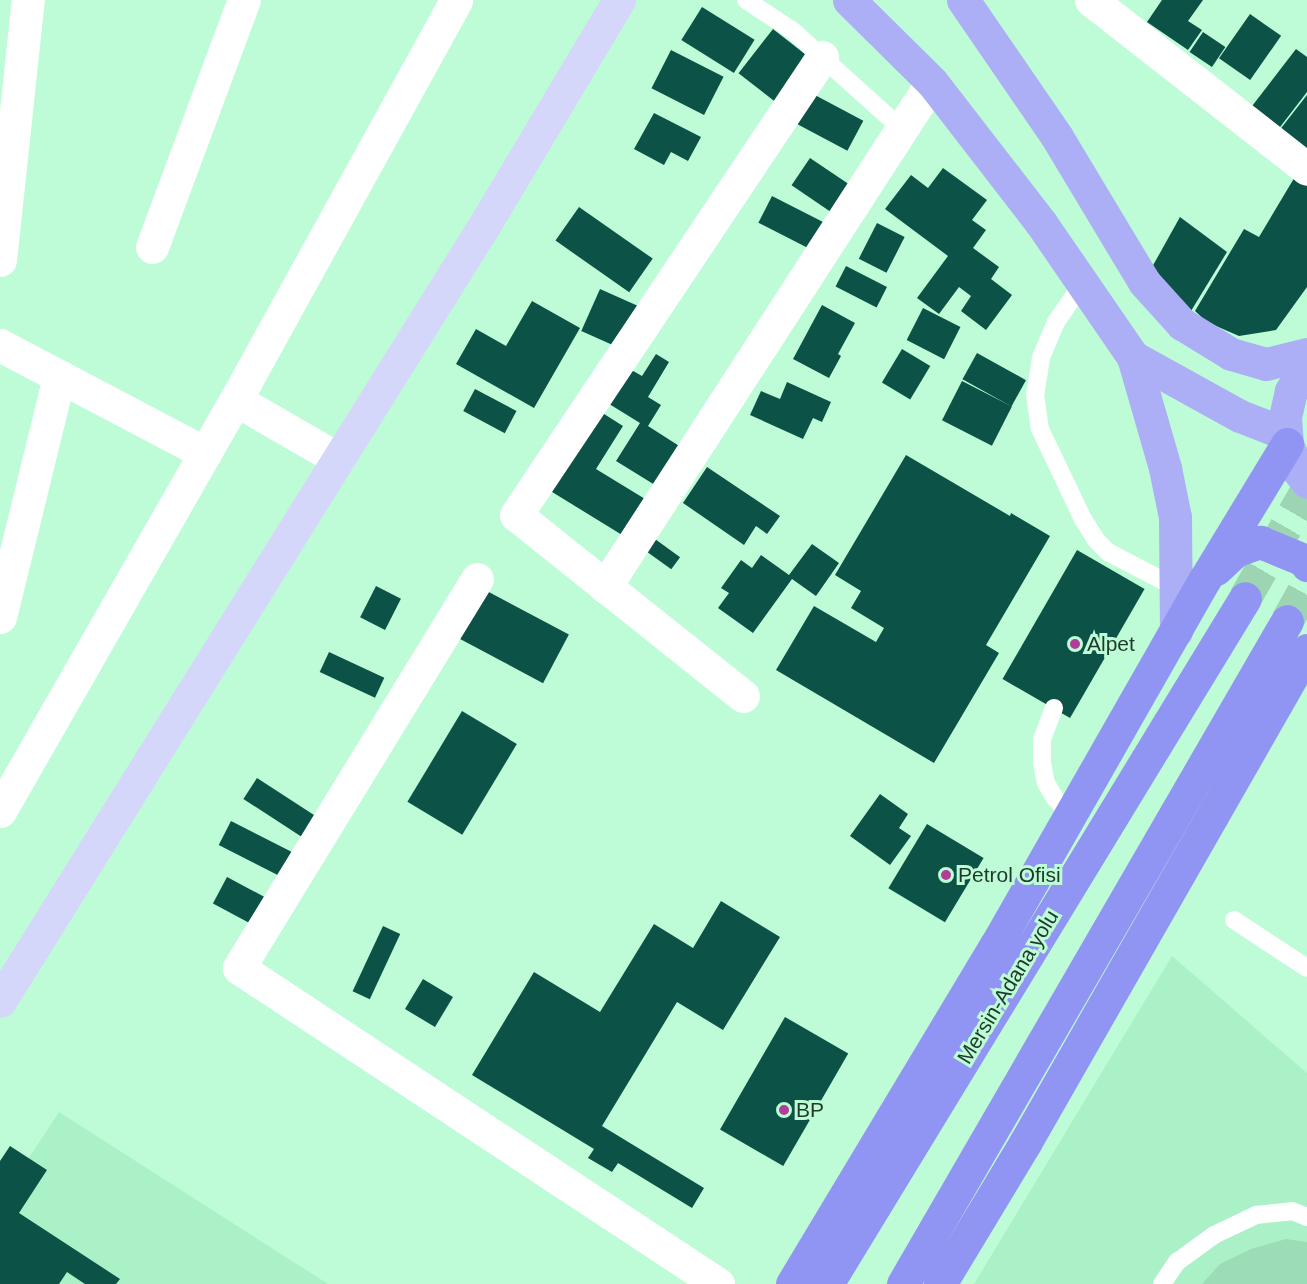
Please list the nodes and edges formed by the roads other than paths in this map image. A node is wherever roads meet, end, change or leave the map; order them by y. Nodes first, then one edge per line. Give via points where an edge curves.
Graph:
1 (28, 0) edge
2 (244, 0) edge
3 (456, 0) edge
4 (619, 0) edge
5 (746, 0) edge
6 (849, 0) edge
7 (963, 0) edge
8 (1091, 0) edge
9 (822, 57) junction
10 (932, 82) junction
11 (902, 129) junction
12 (1307, 169) edge
13 (152, 247) dead end
14 (0, 260) edge
15 (1083, 283) junction
16 (0, 345) edge
17 (1307, 354) edge
18 (1133, 357) junction
19 (1307, 366) edge
20 (59, 376) junction
21 (236, 400) junction
22 (1287, 439) junction
23 (205, 453) junction
24 (338, 459) junction
25 (1307, 482) edge
26 (1307, 565) edge
27 (477, 579) dead end
28 (1190, 583) junction
29 (605, 586) junction
30 (1245, 598) tunnel mouth
31 (0, 617) edge
32 (1287, 621) tunnel mouth
33 (1307, 650) tunnel mouth
34 (743, 696) dead end
35 (1054, 708) dead end
36 (0, 811) edge
37 (1071, 815) junction
38 (1234, 920) dead end
39 (1307, 968) edge
40 (0, 1001) edge
41 (1307, 1217) edge
42 (718, 1284) edge
43 (792, 1284) edge
44 (827, 1284) edge
45 (903, 1284) edge
46 (940, 1284) edge
47 (1162, 1284) edge

1 - 14 street
2 - 13 street
3 - 21 street
4 - 24 main road
5 - 9 lane via 793,31
6 - 10 main road
7 - 17 main road via 1057,137 1144,282 1182,324 1231,354 1266,364
8 - 12 street
9 - 11 lane
9 - 29 street via 516,515
10 - 11 street
10 - 15 main road
11 - 29 street
15 - 18 main road
15 - 28 lane via 1048,340 1037,376 1040,429 1083,519 1108,552 1129,572
16 - 20 street
18 - 22 main road
18 - 28 main road via 1165,468
19 - 22 main road via 1291,391 1285,417
20 - 23 street
20 - 31 street
21 - 23 street
21 - 24 street
22 - 25 main road via 1297,469
22 - 28 highway
23 - 36 street
24 - 40 main road
26 - 28 highway via 1304,560 1260,542 1235,551
27 - 42 street via 239,968
28 - 37 highway via 1176,631
29 - 34 street
30 - 44 highway, Mersin-Adana yolu
32 - 45 highway
33 - 46 highway
35 - 37 lane via 1042,740 1042,763 1050,790
37 - 43 highway
38 - 39 lane
41 - 47 lane via 1292,1211 1256,1215 1214,1235 1177,1262

